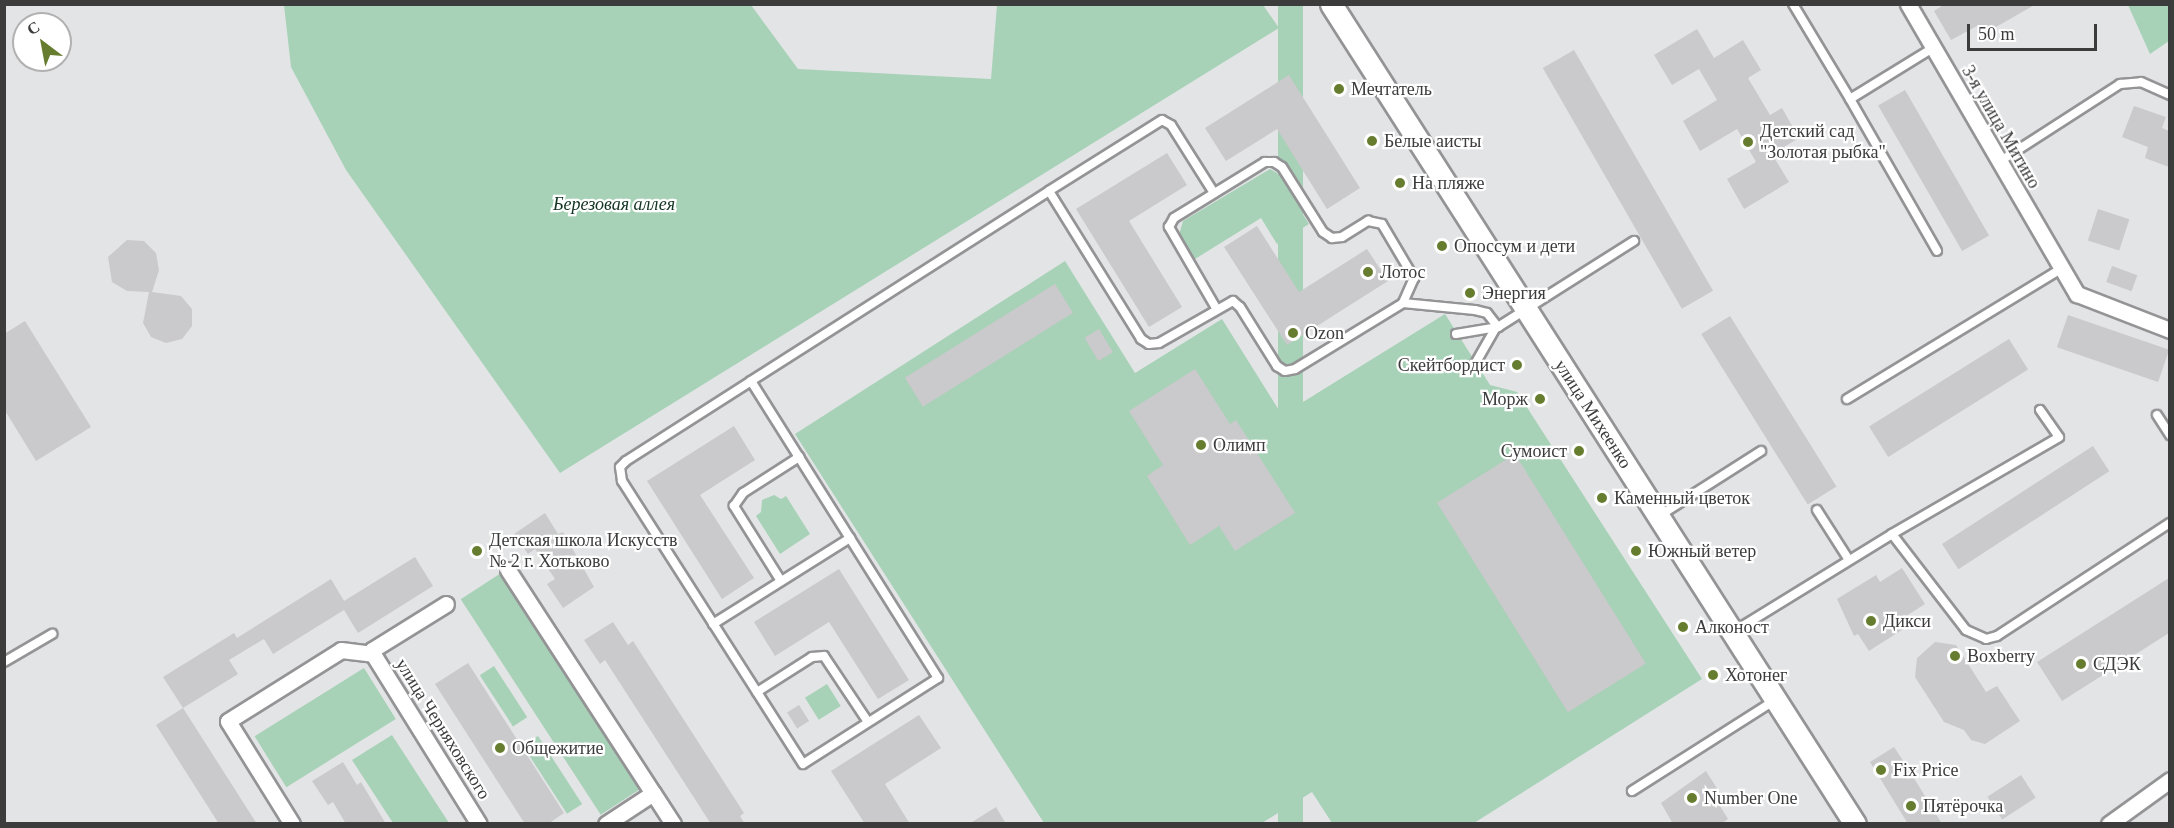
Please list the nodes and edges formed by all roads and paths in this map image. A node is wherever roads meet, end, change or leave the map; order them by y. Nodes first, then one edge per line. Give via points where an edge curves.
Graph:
1 (1331, 4) edge
2 (1793, 4) edge
3 (1908, 4) edge
4 (1933, 48) junction
5 (2169, 95) edge
6 (1850, 99) junction
7 (1999, 162) junction
8 (1049, 191) junction
9 (1214, 194) junction
10 (1634, 241) dead end
11 (1937, 251) dead end
12 (2061, 269) junction
13 (1402, 303) junction
14 (1216, 308) junction
15 (1525, 309) junction
16 (1498, 327) junction
17 (2169, 330) edge
18 (1456, 334) dead end
19 (1475, 364) dead end
20 (751, 381) junction
21 (1847, 399) dead end
22 (2040, 410) dead end
23 (2157, 415) dead end
24 (2169, 435) edge
25 (1761, 451) dead end
26 (799, 457) junction
27 (1817, 510) dead end
28 (1658, 517) junction
29 (2169, 523) edge
30 (1892, 534) junction
31 (850, 538) junction
32 (1849, 560) junction
33 (508, 570) dead end
34 (781, 581) junction
35 (446, 604) dead end
36 (713, 624) junction
37 (1732, 633) junction
38 (52, 634) dead end
39 (373, 654) junction
40 (4, 662) edge
41 (757, 692) junction
42 (1775, 700) junction
43 (868, 722) junction
44 (2169, 780) edge
45 (1632, 791) dead end
46 (653, 793) junction
47 (292, 824) edge
48 (479, 824) edge
49 (606, 824) edge
50 (674, 824) edge
51 (1855, 824) edge
52 (2109, 824) edge

1 - 15 street, улица Михеенко
2 - 6 lane
3 - 4 street, 3-я улица Митино
4 - 6 lane
4 - 7 street, 3-я улица Митино
5 - 7 lane via 2141,82 2120,84
6 - 11 lane
7 - 12 street, 3-я улица Митино
8 - 9 lane via 1162,120 1171,125
8 - 14 lane via 1141,339 1149,344 1159,343
8 - 20 lane
9 - 13 lane via 1265,162 1274,162 1282,167 1323,232 1332,238 1376,220 1412,272 1413,285
9 - 14 lane via 1174,218 1169,227
10 - 15 lane
12 - 17 street, 3-я улица Митино via 2085,300
12 - 21 lane
13 - 14 lane via 1295,369 1285,371 1277,366 1240,307 1233,301
13 - 16 lane via 1487,313
15 - 16 lane
15 - 28 street, улица Михеенко
16 - 18 lane
16 - 19 lane
20 - 26 lane
20 - 36 lane via 626,461 619,475
22 - 30 lane via 2058,437
23 - 24 lane
25 - 28 lane
26 - 31 lane
26 - 34 lane via 743,493 734,506
27 - 32 lane
28 - 37 street, улица Михеенко
29 - 30 lane via 1997,636 1986,639 1966,630
30 - 32 lane
31 - 34 lane
31 - 43 lane via 938,678
32 - 37 lane
33 - 46 street
34 - 36 lane
35 - 39 street via 372,650
36 - 41 lane
37 - 42 street, улица Михеенко
38 - 40 lane
39 - 47 street, улица Черняховского via 341,650 228,721
39 - 48 street, улица Черняховского
41 - 43 lane via 812,657 824,656
41 - 43 lane via 803,764
42 - 45 lane
42 - 51 street, улица Михеенко
44 - 52 street
46 - 49 street
46 - 50 street

